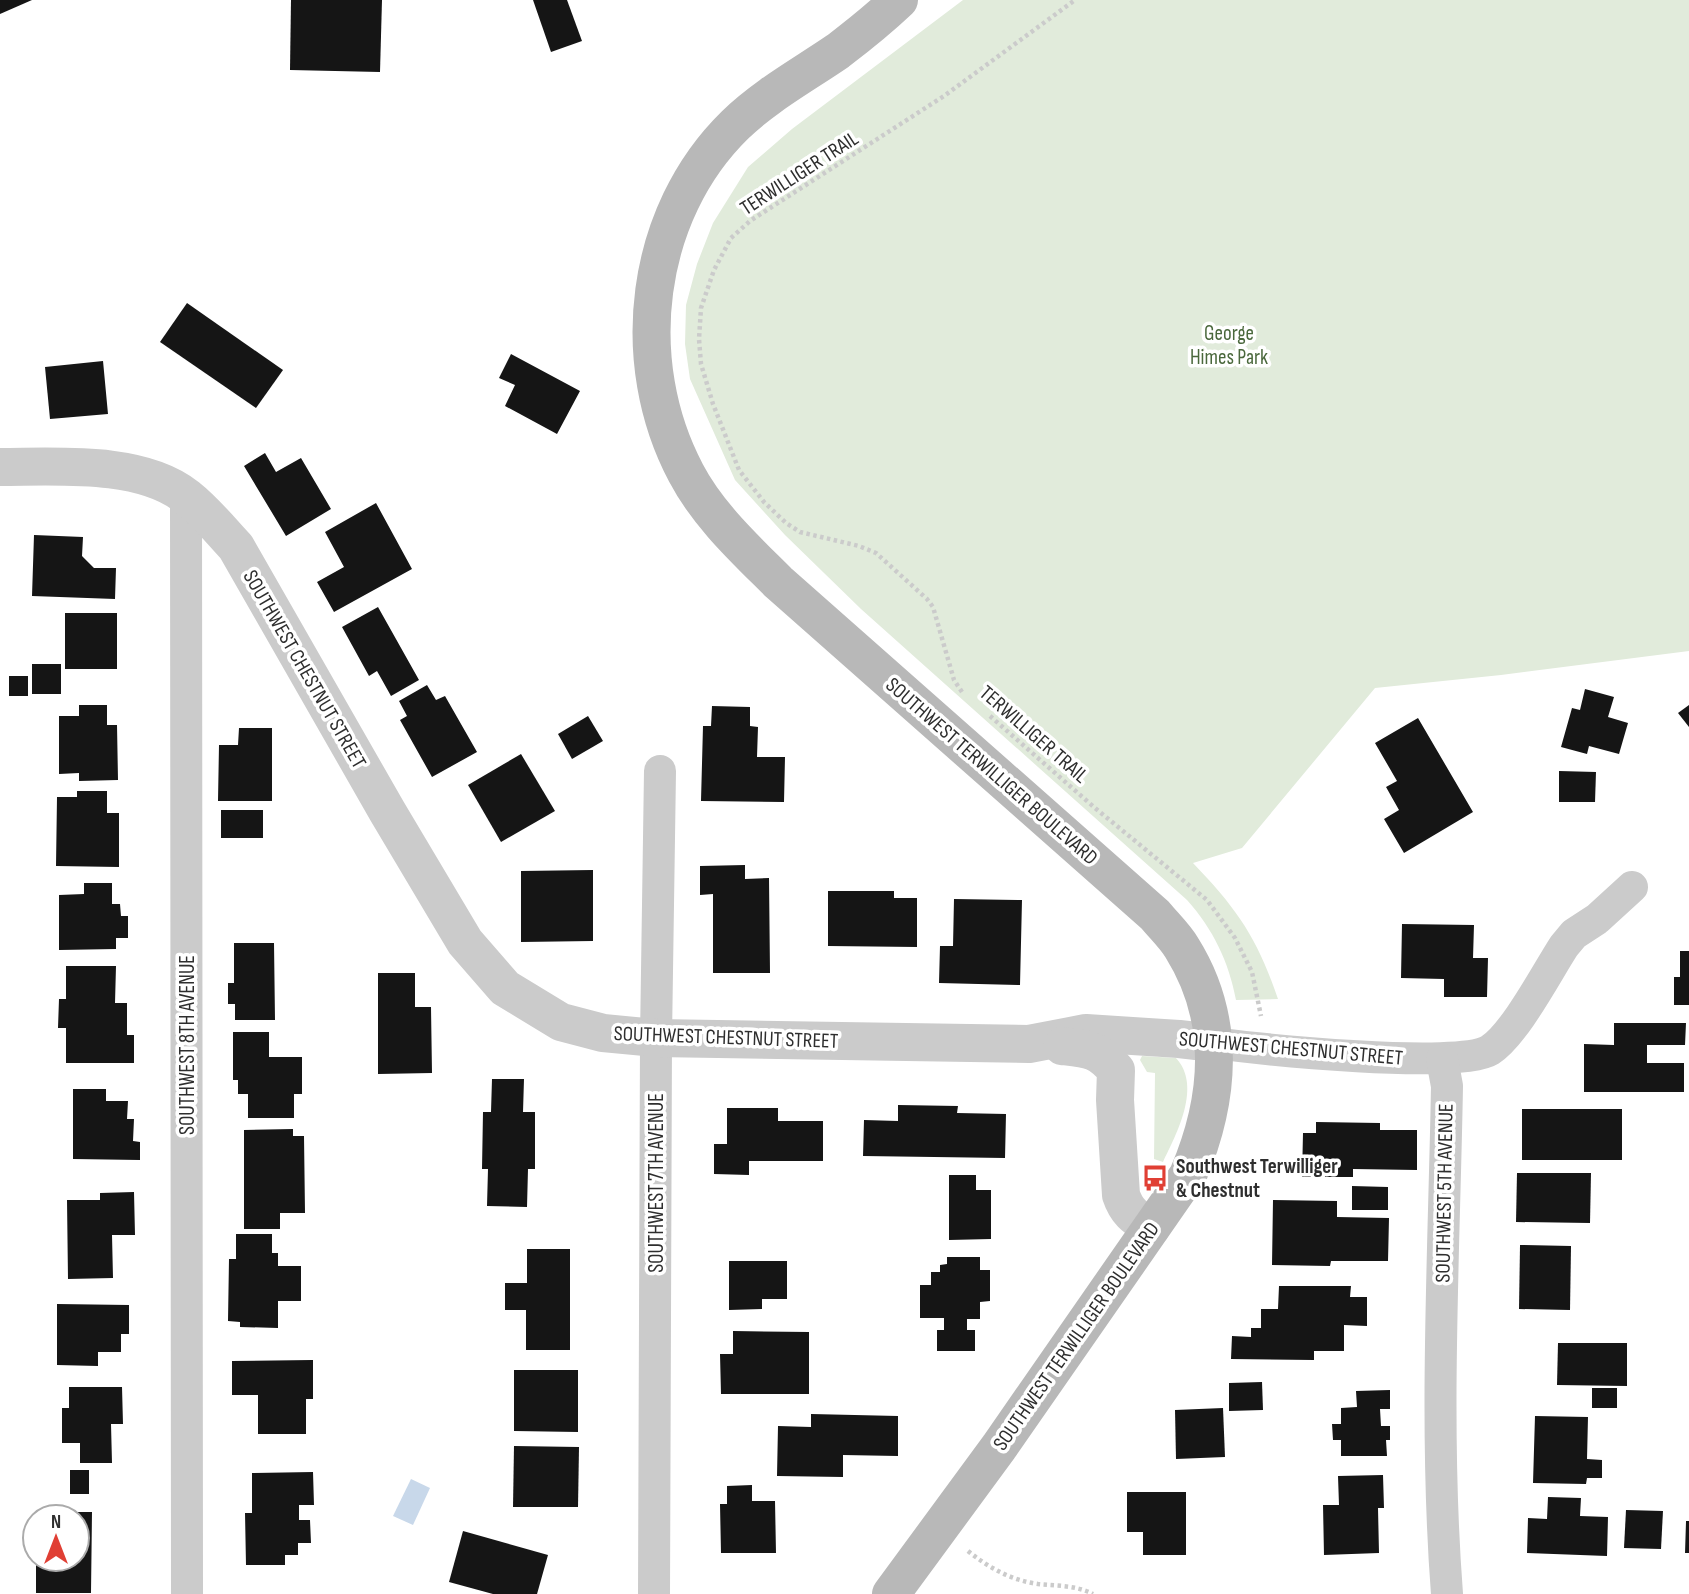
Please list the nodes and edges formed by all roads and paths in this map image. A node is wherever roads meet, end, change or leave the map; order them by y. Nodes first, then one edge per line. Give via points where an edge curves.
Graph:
1 (899, 0) edge
2 (1075, 0) edge
3 (0, 467) edge
4 (186, 496) junction
5 (970, 701) dead end
6 (987, 714) dead end
7 (660, 771) dead end
8 (1632, 887) dead end
9 (1262, 1015) dead end
10 (656, 1038) junction
11 (1214, 1043) junction
12 (1029, 1044) junction
13 (1442, 1059) junction
14 (1152, 1228) junction
15 (940, 1529) junction
16 (187, 1594) edge
17 (654, 1594) edge
18 (891, 1594) edge
19 (1093, 1594) edge
20 (1447, 1594) edge

1 - 11 main road, SOUTHWEST TERWILLIGER BOULEVARD via 736,124 688,186 659,261 652,312 653,367 666,421 694,487 778,582 1155,915 1182,947 1201,984
2 - 5 path, TERWILLIGER TRAIL via 944,96 750,221 731,238 701,308 701,364 740,470 786,523 800,532 876,553 927,598 954,680
3 - 4 street, SOUTHWEST CHESTNUT STREET via 79,467 134,474 169,485
4 - 10 street, SOUTHWEST CHESTNUT STREET via 236,547 465,942 505,988 561,1022 603,1033
4 - 16 street, SOUTHWEST 8TH AVENUE
6 - 9 path, TERWILLIGER TRAIL via 1207,900 1235,937 1252,972
7 - 10 street, SOUTHWEST 7TH AVENUE
8 - 13 street via 1574,934 1498,1043 1488,1052
10 - 12 street, SOUTHWEST CHESTNUT STREET
10 - 17 street, SOUTHWEST 7TH AVENUE
11 - 12 street, SOUTHWEST CHESTNUT STREET via 1086,1033
11 - 13 street, SOUTHWEST CHESTNUT STREET
11 - 14 main road, SOUTHWEST TERWILLIGER BOULEVARD via 1211,1098 1202,1141 1188,1175
12 - 14 street via 1084,1048 1104,1056 1116,1070 1121,1195 1132,1216
13 - 20 street, SOUTHWEST 5TH AVENUE via 1447,1086 1441,1416
14 - 15 main road, SOUTHWEST TERWILLIGER BOULEVARD
15 - 18 main road, SOUTHWEST TERWILLIGER BOULEVARD
15 - 19 path via 997,1571

